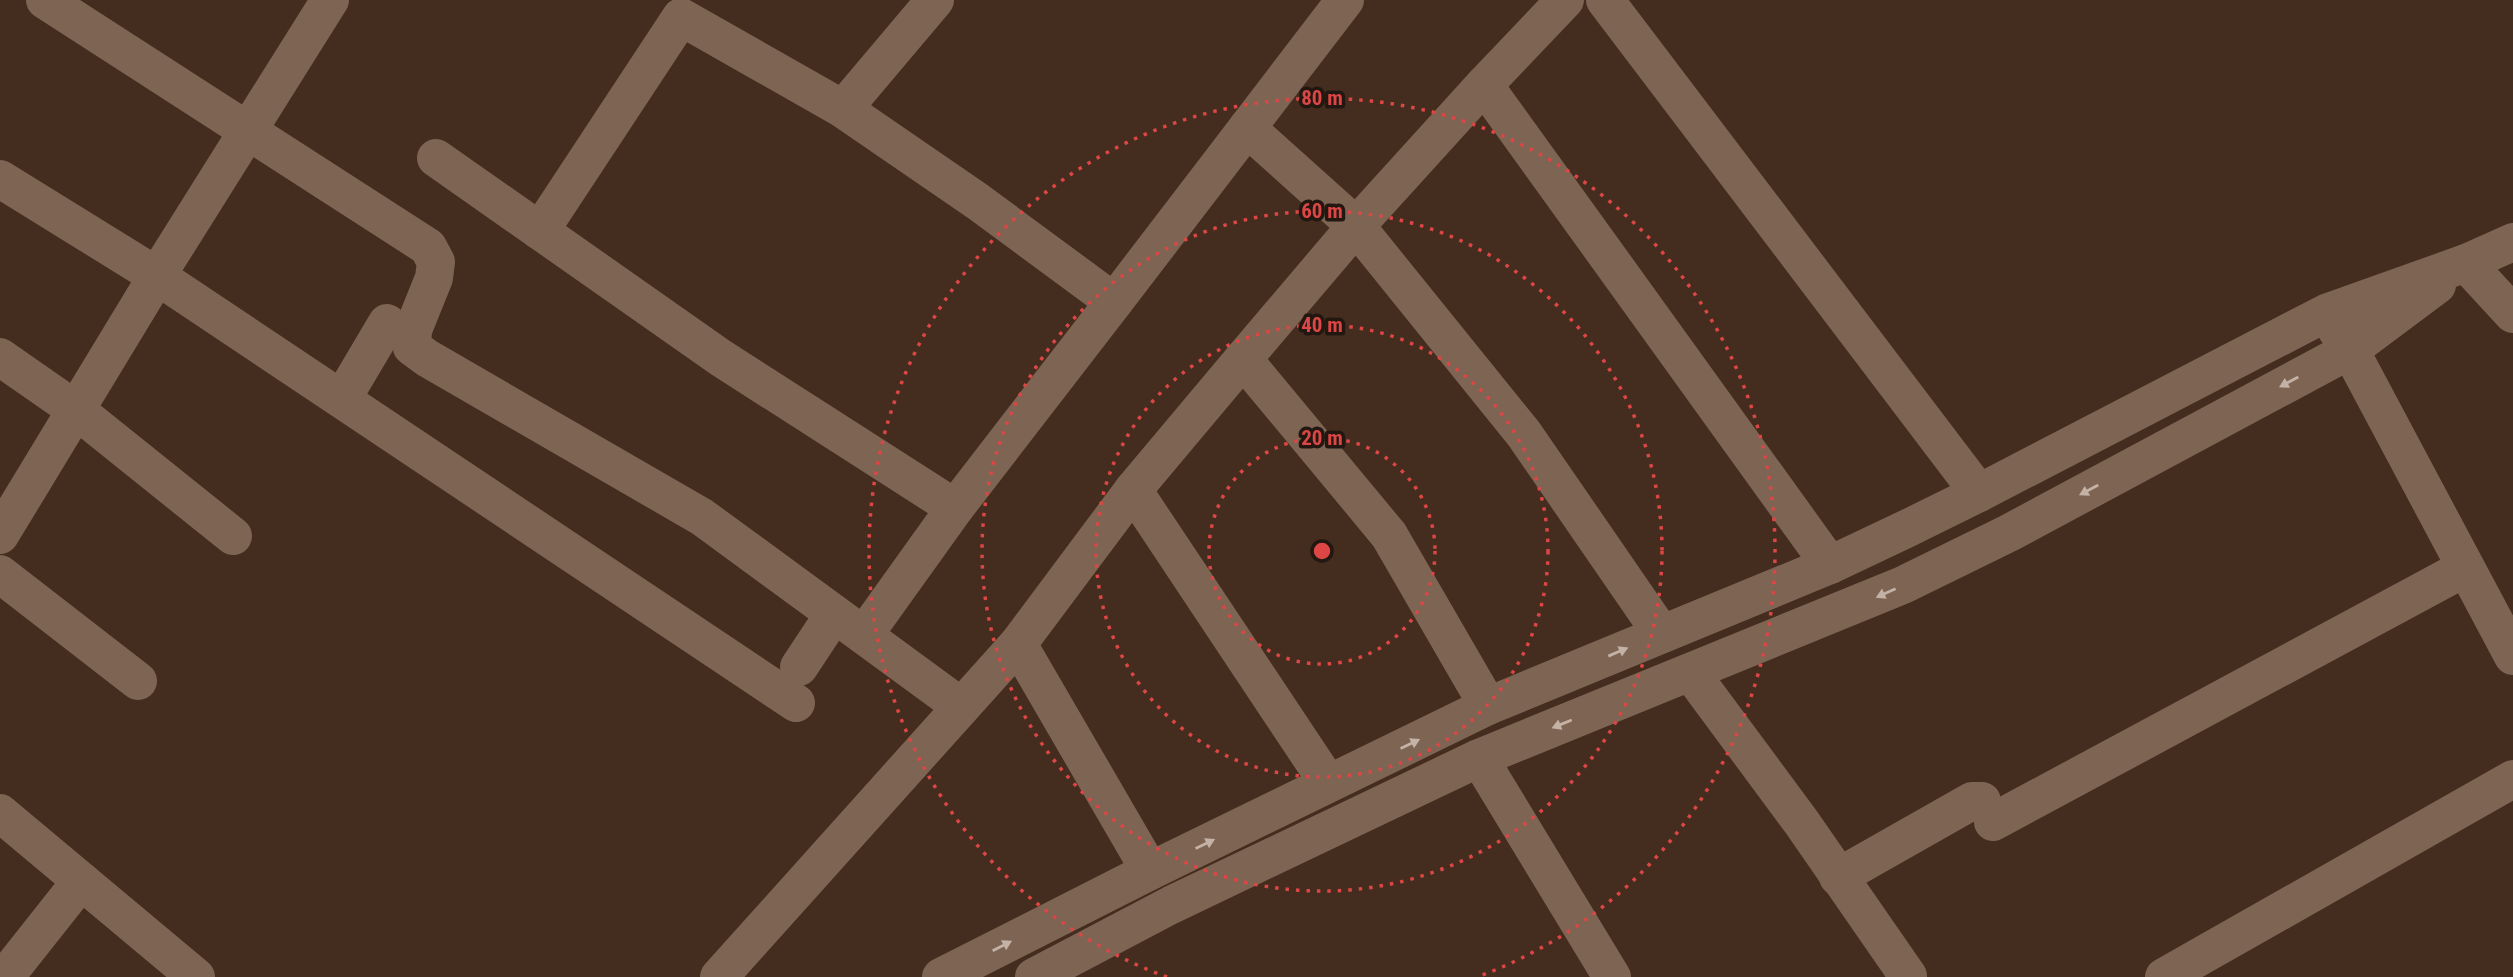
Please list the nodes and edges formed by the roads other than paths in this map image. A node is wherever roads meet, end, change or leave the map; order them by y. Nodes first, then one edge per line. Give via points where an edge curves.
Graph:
1 (45, 0) edge
2 (330, 0) edge
3 (934, 0) edge
4 (1345, 0) edge
5 (1564, 0) edge
6 (1605, 0) edge
7 (1484, 85) junction
8 (843, 108) junction
9 (1247, 128) junction
10 (249, 130) junction
11 (436, 159) dead end
12 (0, 179) edge
13 (1356, 226) junction
14 (540, 231) junction
15 (2513, 242) edge
16 (2466, 263) junction
17 (157, 276) junction
18 (1114, 302) junction
19 (2326, 313) junction
20 (2513, 314) edge
21 (387, 323) dead end
22 (2350, 350) junction
23 (0, 357) edge
24 (1243, 359) junction
25 (342, 398) junction
26 (76, 410) junction
27 (1133, 490) junction
28 (1979, 493) junction
29 (955, 508) junction
30 (0, 535) edge
31 (233, 536) dead end
32 (1830, 565) junction
33 (2465, 568) junction
34 (0, 574) edge
35 (849, 625) junction
36 (1661, 633) junction
37 (1018, 644) junction
38 (2513, 656) edge
39 (1691, 673) junction
40 (138, 681) dead end
41 (1488, 706) junction
42 (960, 708) junction
43 (1479, 758) junction
44 (2513, 779) edge
45 (1328, 783) junction
46 (0, 813) edge
47 (1150, 871) junction
48 (1838, 877) junction
49 (81, 881) junction
50 (1908, 976) edge
51 (5, 977) edge
52 (196, 977) edge
53 (719, 977) edge
54 (941, 977) edge
55 (1034, 977) edge
56 (1612, 977) edge
57 (2164, 977) edge

1 - 10 street
2 - 10 street
3 - 8 street
4 - 9 street
5 - 7 street
6 - 28 street
7 - 13 street
7 - 32 street
8 - 14 street via 681,17
8 - 18 street
9 - 13 street
9 - 18 street
10 - 17 street
10 - 35 street via 428,247 436,262 434,278 413,330 412,347 702,517
11 - 14 street
12 - 17 street
13 - 24 street
13 - 36 street via 1524,434
14 - 29 street via 721,358
15 - 16 street
16 - 19 street
16 - 20 street
16 - 22 street
17 - 25 street
17 - 26 street
18 - 29 street
19 - 22 street
19 - 28 street
21 - 25 street
22 - 33 street
22 -> 39 street via 1903,585
23 - 26 street
24 - 27 street
24 - 41 street via 1389,535
25 - 35 street via 797,685
26 - 30 street
26 - 31 street
27 - 37 street
27 - 45 street
28 - 32 street
29 - 35 street
32 - 36 street
33 - 38 street
33 - 48 street via 1987,811 1972,801
34 - 40 street
35 - 42 street
41 -> 36 street
37 - 42 street
37 - 47 street
39 -> 43 street
39 - 48 street
45 -> 41 street
42 - 53 street
43 - 55 street via 1171,905
43 - 56 street
44 - 57 street
47 -> 45 street
46 - 49 street
54 -> 47 street
48 - 50 street
49 - 51 street
49 - 52 street

